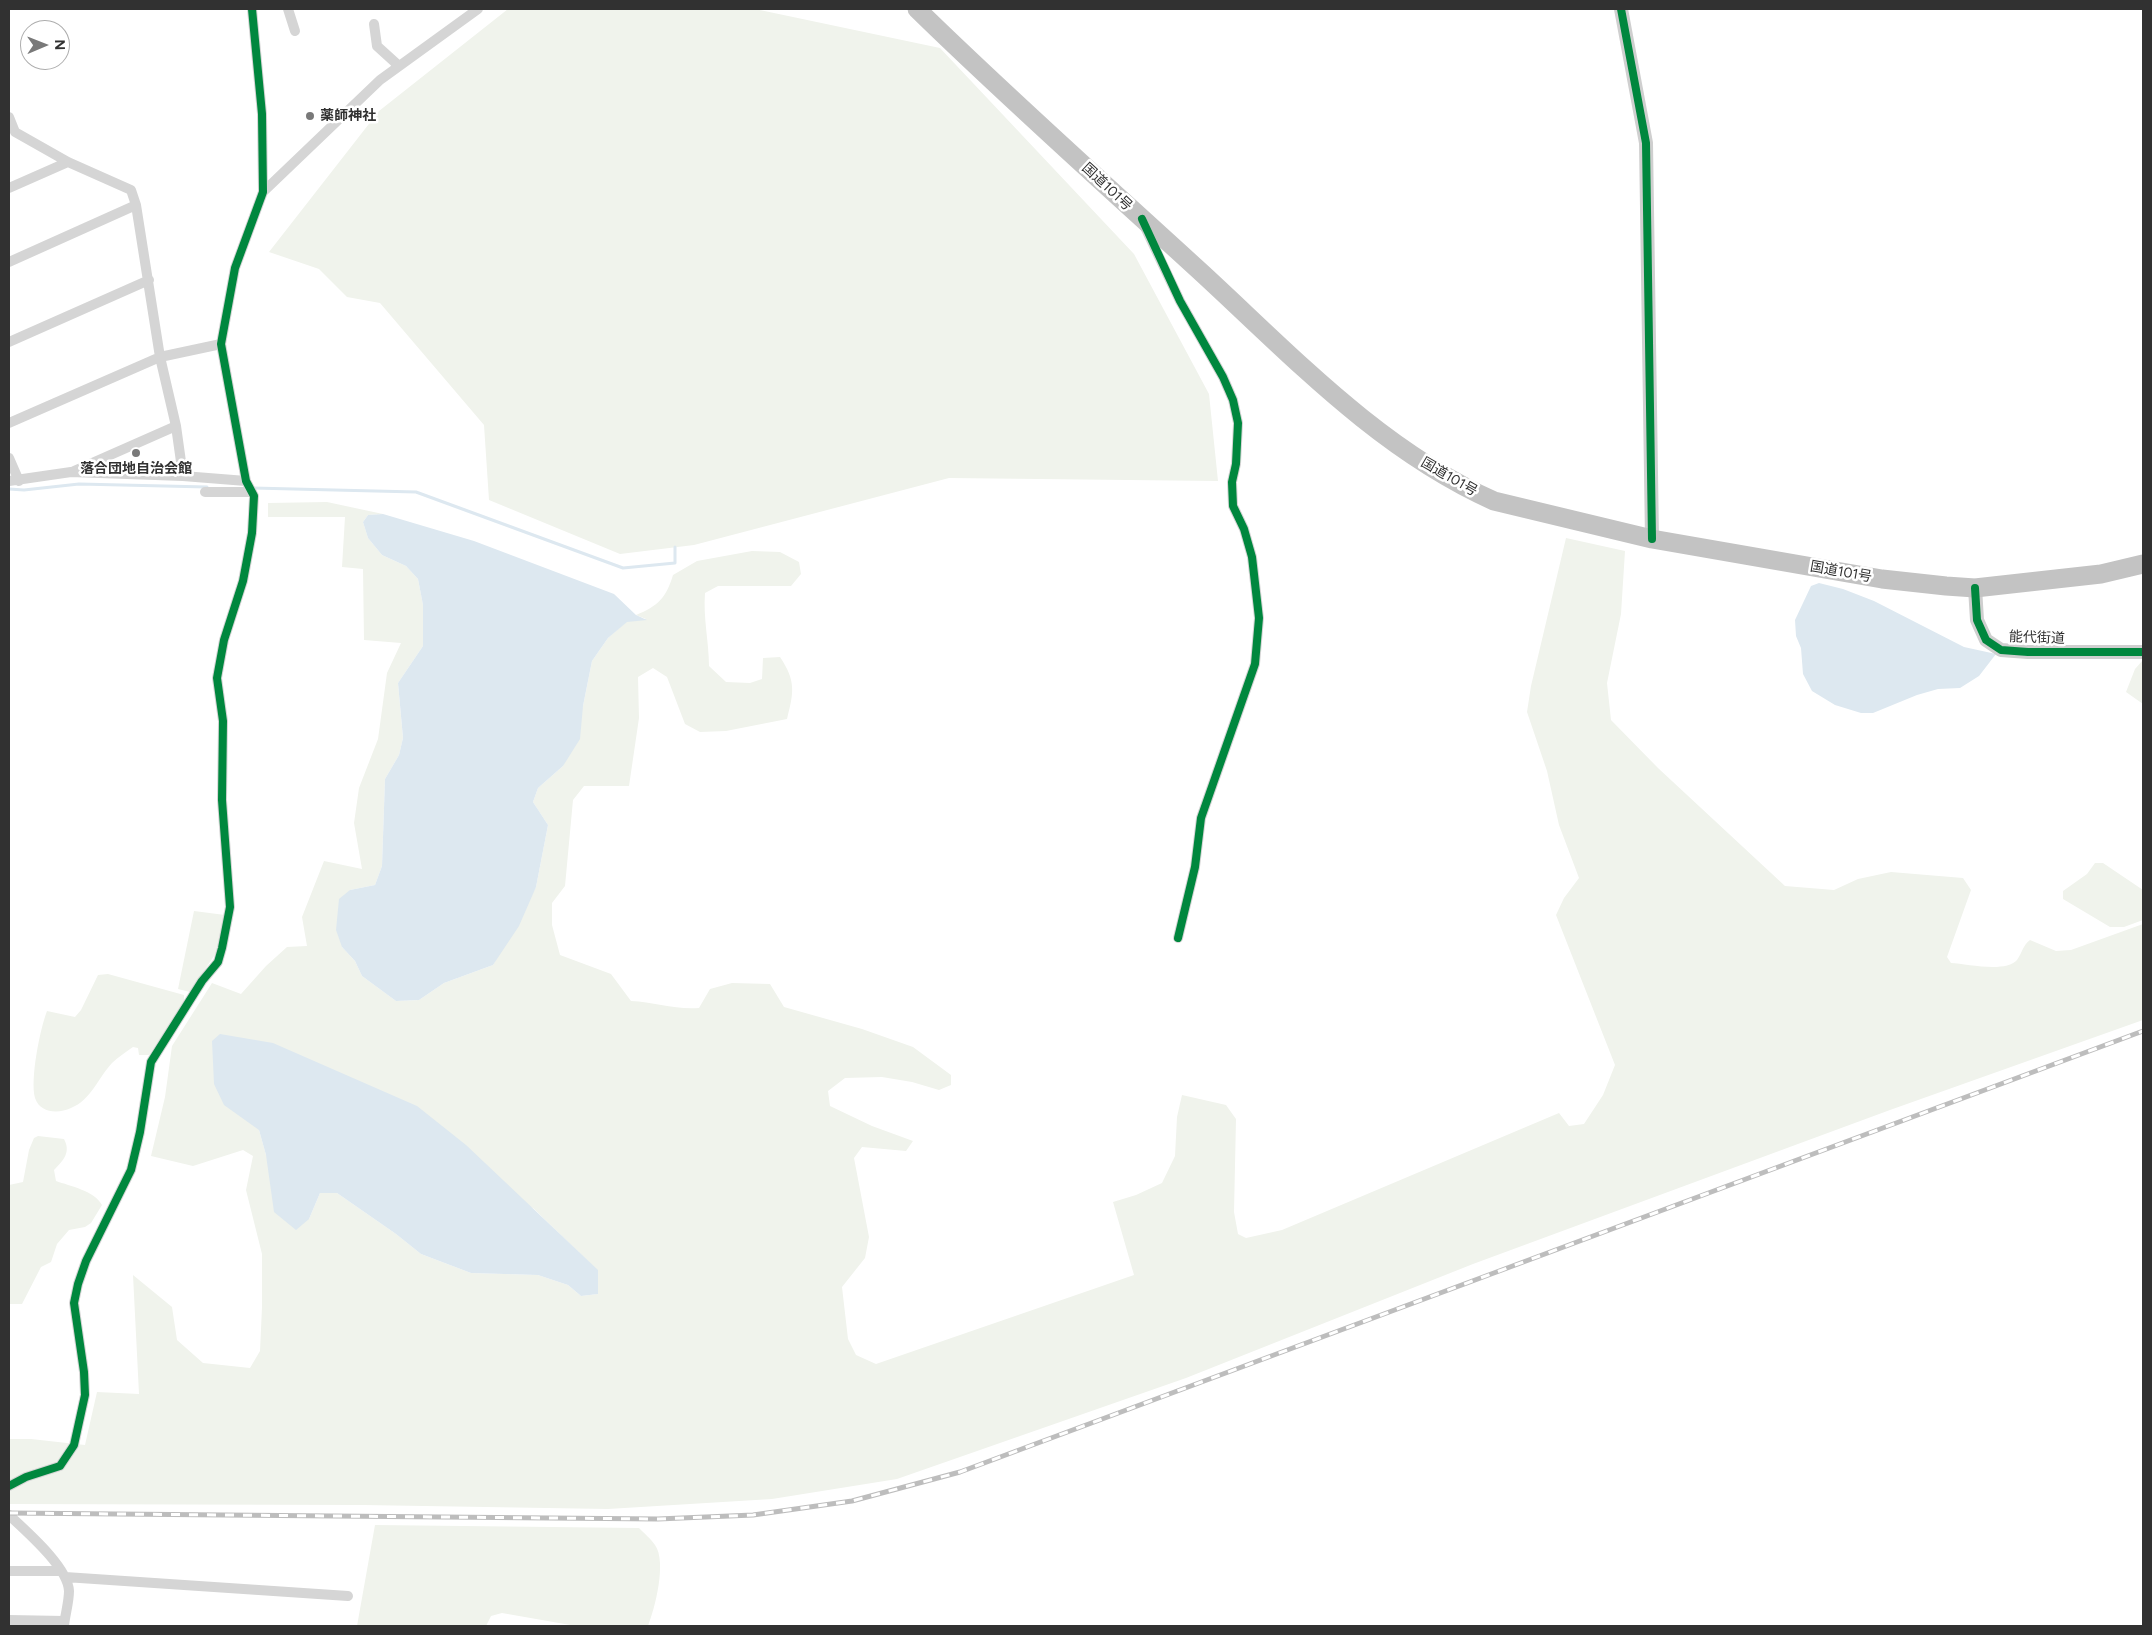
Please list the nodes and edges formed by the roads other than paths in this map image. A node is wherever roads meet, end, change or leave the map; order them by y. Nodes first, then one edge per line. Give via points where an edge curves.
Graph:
1 (252, 9) edge
2 (288, 9) edge
3 (478, 9) edge
4 (917, 9) edge
5 (1621, 9) edge
6 (374, 24) dead end
7 (295, 31) dead end
8 (399, 66) junction
9 (9, 117) edge
10 (68, 162) junction
11 (9, 188) edge
12 (263, 192) junction
13 (136, 205) junction
14 (1142, 219) junction
15 (9, 262) edge
16 (149, 280) junction
17 (9, 342) edge
18 (222, 344) junction
19 (160, 357) junction
20 (9, 423) edge
21 (176, 426) junction
22 (9, 458) edge
23 (71, 472) junction
24 (183, 476) junction
25 (14, 481) edge
26 (246, 481) junction
27 (204, 492) dead end
28 (252, 492) junction
29 (1652, 540) junction
30 (2143, 564) edge
31 (1975, 588) junction
32 (2143, 652) edge
33 (1178, 938) dead end
34 (9, 1486) edge
35 (9, 1515) edge
36 (9, 1571) edge
37 (63, 1574) junction
38 (348, 1596) dead end
39 (9, 1620) edge
40 (64, 1624) edge

1 - 12 street via 262,114
2 - 7 street
3 - 8 street
4 - 14 highway, 国道101号
5 - 29 street via 1646,143
6 - 8 street via 377,46
8 - 12 street via 351,106
9 - 10 street via 15,132
10 - 11 street
10 - 13 street via 131,190
12 - 18 street via 235,268
13 - 15 street
13 - 16 street
14 - 29 highway, 国道101号 via 1330,392 1432,470 1494,501
14 - 33 street via 1180,301 1233,400 1238,423 1233,506 1244,528 1252,557 1259,618 1255,664 1201,818 1195,867
16 - 17 street
16 - 19 street
18 - 19 street
18 - 26 street
19 - 20 street
19 - 21 street
21 - 23 street
21 - 24 street
22 - 25 street
23 - 24 street
23 - 25 street
24 - 26 street
26 - 28 street
27 - 28 street
28 - 34 street via 252,533 243,581 224,640 217,678 223,722 222,800 230,908 222,948 218,962 202,981 151,1062 131,1170 78,1284 74,1303 85,1395 74,1445 60,1466
29 - 31 highway, 国道101号 via 1882,579
30 - 31 highway, 国道101号 via 2102,574
31 - 32 street, 能代街道 via 1977,620 1986,640 2001,650
35 - 37 street
36 - 37 street
37 - 38 street
37 - 40 street via 69,1591
39 - 40 street

